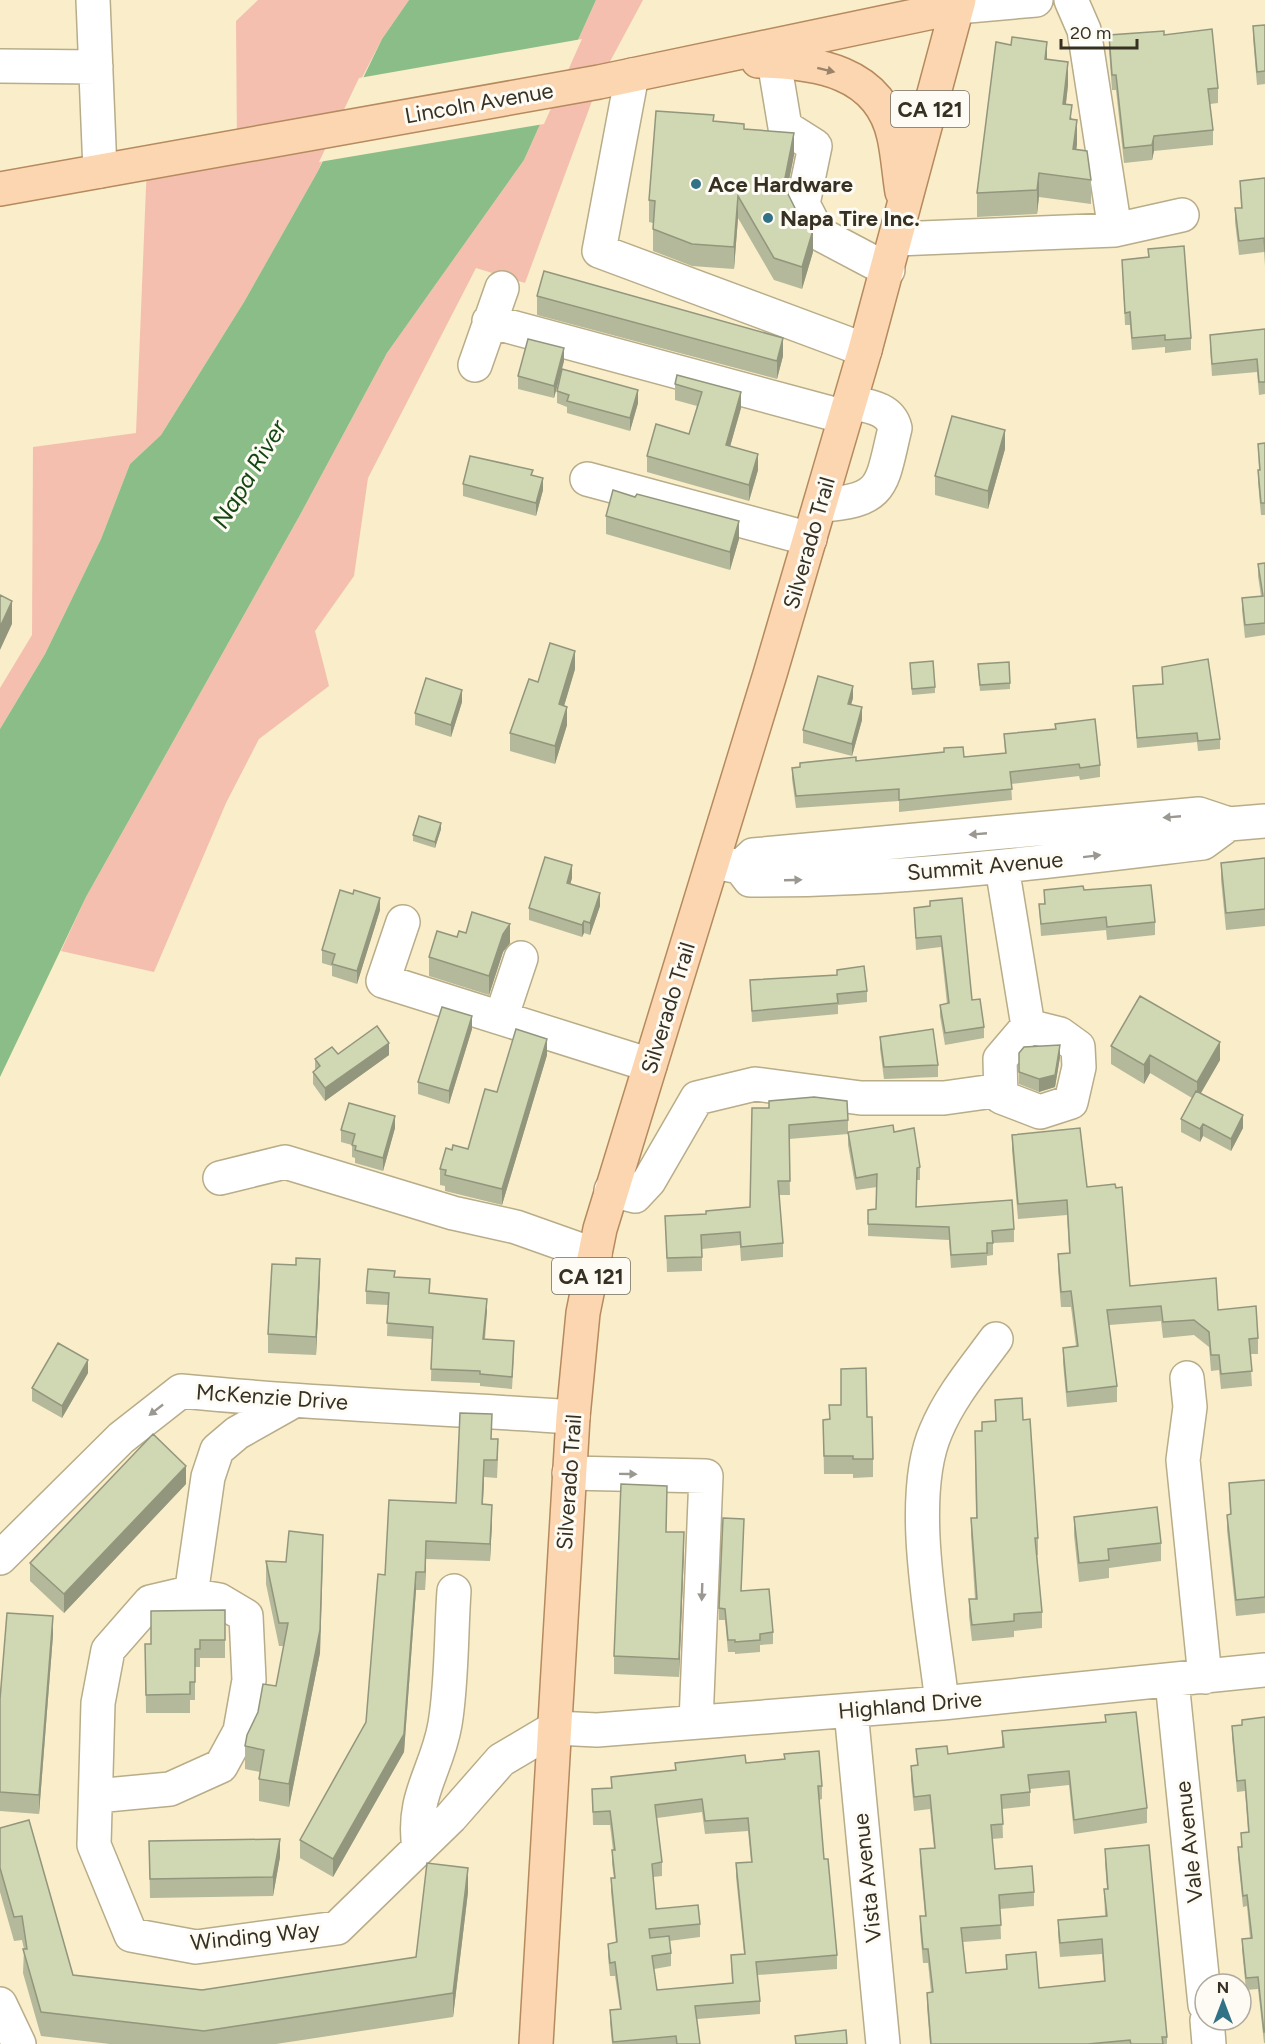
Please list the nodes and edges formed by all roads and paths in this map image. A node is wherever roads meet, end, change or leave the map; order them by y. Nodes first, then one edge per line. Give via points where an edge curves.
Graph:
1 (93, 0) edge
2 (1036, 0) edge
3 (1071, 0) edge
4 (958, 4) edge
5 (705, 61) junction
6 (774, 61) junction
7 (0, 66) edge
8 (96, 67) junction
9 (632, 75) junction
10 (100, 171) junction
11 (0, 189) edge
12 (1182, 215) dead end
13 (900, 224) junction
14 (1115, 230) junction
15 (888, 270) junction
16 (502, 288) dead end
17 (489, 321) junction
18 (865, 350) junction
19 (475, 365) dead end
20 (848, 410) junction
21 (587, 479) dead end
22 (820, 505) junction
23 (810, 539) junction
24 (1265, 821) edge
25 (1229, 825) junction
26 (727, 865) junction
27 (1002, 867) junction
28 (403, 922) dead end
29 (521, 958) dead end
30 (501, 1018) junction
31 (1028, 1026) junction
32 (650, 1065) junction
33 (1001, 1090) junction
34 (220, 1178) dead end
35 (611, 1190) junction
36 (595, 1255) junction
37 (996, 1339) dead end
38 (1187, 1378) dead end
39 (292, 1402) junction
40 (573, 1417) junction
41 (569, 1473) junction
42 (0, 1558) edge
43 (454, 1591) dead end
44 (192, 1595) junction
45 (1265, 1670) edge
46 (1205, 1677) junction
47 (1172, 1680) junction
48 (942, 1703) junction
49 (851, 1711) junction
50 (696, 1722) junction
51 (555, 1728) junction
52 (96, 1796) junction
53 (419, 1848) junction
54 (1202, 1972) edge
55 (0, 2004) edge
56 (18, 2044) edge
57 (536, 2044) edge
58 (884, 2044) edge

1 - 8 street
2 - 4 street
3 - 14 street via 1084,30
4 - 5 main road, Lincoln Avenue
4 - 13 main road, Silverado Trail / CA 121
5 - 6 main road
5 - 9 main road, Lincoln Avenue
6 -> 13 main road via 849,76 877,97 894,135
6 - 15 street via 785,128 815,146 803,204 818,233
7 - 8 street
8 - 10 street
9 - 10 main road, Lincoln Avenue
9 - 18 street via 599,251
10 - 11 main road, Lincoln Avenue
12 - 14 street
13 - 14 street
13 - 15 main road, Silverado Trail / CA 121
15 - 18 main road, Silverado Trail / CA 121
16 - 17 street
17 - 19 street
17 - 20 street
18 - 20 main road, Silverado Trail / CA 121
20 - 22 main road, Silverado Trail / CA 121
20 - 22 street via 879,409 893,420 895,428 882,480 860,500
21 - 23 street
22 - 23 main road, Silverado Trail / CA 121
23 - 26 main road, Silverado Trail / CA 121
24 - 25 street, Summit Avenue
25 -> 26 street, Summit Avenue via 1199,814 753,855
27 -> 25 street, Summit Avenue via 1203,843
26 -> 27 street, Summit Avenue via 750,880
26 - 32 main road, Silverado Trail / CA 121
27 - 31 street
28 - 30 street via 383,981
29 - 30 street
30 - 32 street
31 - 33 street via 1000,1059
31 - 33 street via 1060,1034 1078,1047 1079,1067 1071,1102 1040,1112 1001,1097
32 - 35 main road, Silverado Trail / CA 121
33 - 35 street via 944,1098 861,1098 755,1084 697,1098 649,1181 636,1196
34 - 36 street via 285,1162 453,1213 516,1227
35 - 36 main road, Silverado Trail / CA 121
36 - 40 main road, Silverado Trail / CA 121 via 583,1313
37 - 48 street via 950,1402 925,1463 924,1543
38 - 46 street via 1190,1407 1183,1460
39 - 40 street, McKenzie Drive
39 -> 42 street, McKenzie Drive via 181,1391 121,1438
39 - 44 street via 237,1433 217,1450 208,1477
40 - 41 main road, Silverado Trail / CA 121
41 -> 50 street via 706,1476
41 - 51 main road, Silverado Trail / CA 121
43 - 53 street via 445,1725 419,1804
44 - 52 street, Winding Way via 150,1602 108,1650 98,1702
44 - 52 street, Winding Way via 219,1599 246,1616 249,1680 240,1731 220,1766 170,1790
45 - 46 street, Highland Drive
46 - 47 street, Highland Drive
47 - 48 street, Highland Drive
47 - 54 street, Vale Avenue
48 - 49 street, Highland Drive
49 - 50 street, Highland Drive
49 - 58 street, Vista Avenue
50 - 51 street, Highland Drive via 597,1730
51 - 53 street, Winding Way via 501,1760
51 - 57 main road, Silverado Trail / CA 121
52 - 53 street, Winding Way via 94,1845 131,1935 195,1947 337,1928
55 - 56 street

